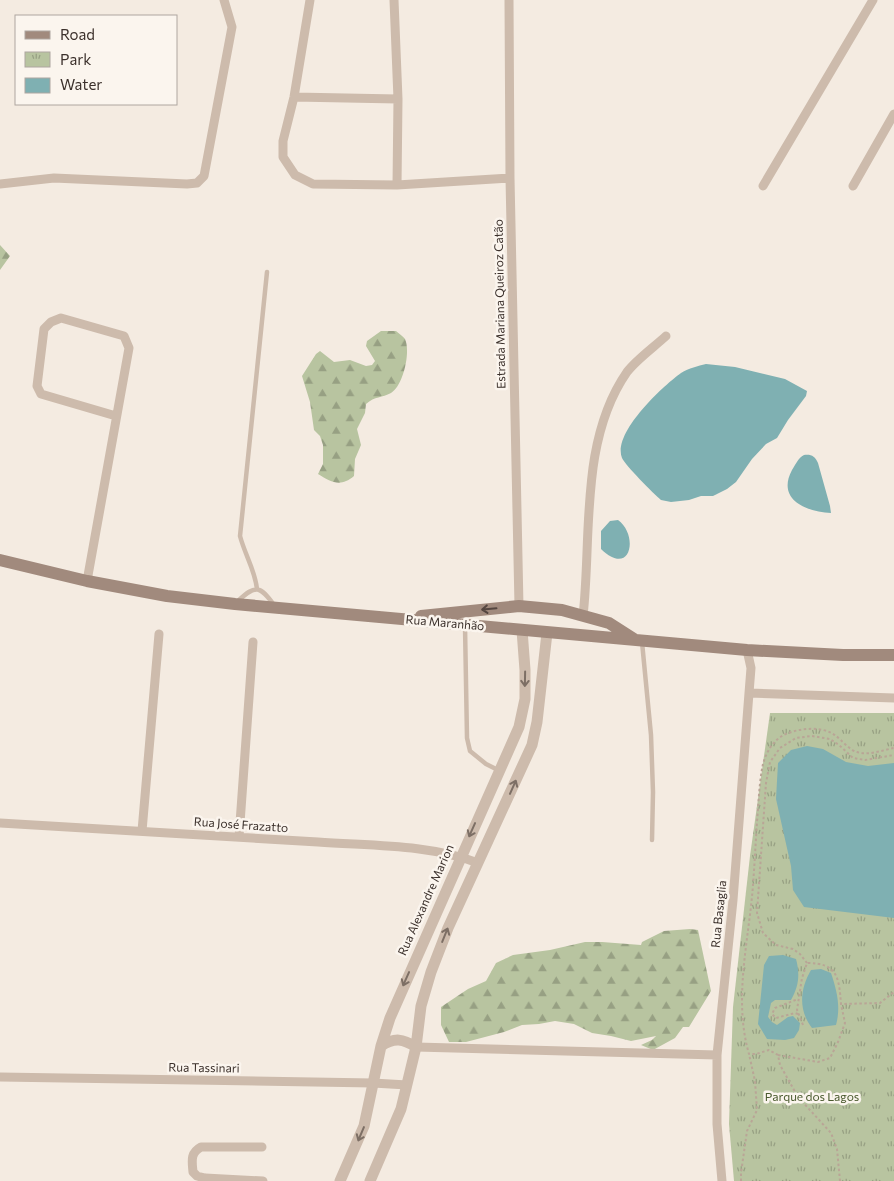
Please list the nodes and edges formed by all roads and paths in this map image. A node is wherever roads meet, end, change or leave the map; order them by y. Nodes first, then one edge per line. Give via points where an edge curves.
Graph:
1 (224, 0) edge
2 (310, 0) edge
3 (394, 0) edge
4 (509, 0) edge
5 (874, 0) edge
6 (294, 97) junction
7 (398, 99) junction
8 (894, 114) edge
9 (510, 178) junction
10 (0, 184) edge
11 (397, 185) junction
12 (763, 186) dead end
13 (853, 186) dead end
14 (267, 272) dead end
15 (666, 336) dead end
16 (116, 416) junction
17 (0, 560) edge
18 (87, 580) junction
19 (257, 589) junction
20 (235, 604) junction
21 (519, 606) junction
22 (276, 608) junction
23 (545, 609) junction
24 (583, 616) junction
25 (394, 619) junction
26 (465, 625) junction
27 (522, 630) junction
28 (547, 632) junction
29 (159, 634) dead end
30 (638, 640) junction
31 (253, 642) dead end
32 (747, 650) junction
33 (894, 655) edge
34 (749, 693) junction
35 (894, 698) edge
36 (894, 748) edge
37 (894, 755) edge
38 (500, 771) junction
39 (0, 823) edge
40 (142, 831) junction
41 (239, 837) junction
42 (652, 840) dead end
43 (460, 856) junction
44 (478, 863) junction
45 (807, 964) junction
46 (894, 992) edge
47 (798, 999) junction
48 (841, 1004) junction
49 (799, 1015) junction
50 (803, 1025) dead end
51 (381, 1046) junction
52 (416, 1047) junction
53 (749, 1054) junction
54 (717, 1055) junction
55 (778, 1055) junction
56 (0, 1077) edge
57 (373, 1083) junction
58 (407, 1085) junction
59 (262, 1147) dead end
60 (263, 1181) edge
61 (340, 1181) edge
62 (370, 1181) edge
63 (722, 1181) edge
64 (741, 1181) edge
65 (840, 1181) edge

1 - 10 street via 232,27 204,176 197,183 54,178
2 - 6 street
3 - 7 street
4 - 9 street, Estrada Mariana Queiroz Catão
5 - 12 street
6 - 7 street
6 - 11 street via 283,141 283,157 295,175 313,184
7 - 11 street
8 - 13 street
9 - 11 street
9 - 21 street, Estrada Mariana Queiroz Catão
14 - 19 lane via 240,536 256,577
15 - 24 street via 628,371 608,404 592,463
16 - 16 street via 129,348 124,336 61,318 51,322 44,329 37,386 41,394
16 - 18 street
17 - 18 main road, Rua Maranhão
18 - 20 main road, Rua Maranhão via 167,596
19 - 20 lane via 247,592
19 - 22 lane via 262,590
20 - 22 main road, Rua Maranhão
21 - 23 main road
21 -> 25 main road
21 - 27 main road
22 - 25 main road, Rua Maranhão
23 - 24 main road
23 - 28 main road
24 - 30 main road via 609,623
25 - 26 main road, Rua Maranhão
26 - 27 main road, Rua Maranhão
26 - 38 lane via 470,751
27 - 28 main road, Rua Maranhão
27 -> 38 street, Rua Alexandre Marion via 525,670 520,727
28 - 30 main road, Rua Maranhão
44 -> 28 street via 532,745 538,722
29 - 40 street
30 - 32 main road, Rua Maranhão
30 - 42 lane via 651,735
31 - 41 street
32 - 33 main road, Rua Maranhão
32 - 34 street, Rua Basaglia
34 - 35 street
34 - 54 street, Rua Basaglia
36 - 53 path via 856,752 834,734 819,729 804,729 783,736 771,746 759,792 744,981 742,1018
37 - 45 path via 865,760 853,758 830,739 812,736 796,738 780,748 770,762 758,913 763,933 776,945 793,949
38 -> 43 street, Rua Alexandre Marion
39 - 40 street, Rua José Frazatto
40 - 41 street, Rua José Frazatto
41 - 43 street, Rua José Frazatto via 420,850
43 - 44 street, Rua José Frazatto
43 -> 51 street, Rua Alexandre Marion via 403,986
52 -> 44 street via 421,1006 431,972
45 - 47 path
45 - 48 path via 822,963 834,971 840,984
46 - 48 path via 880,1003
47 - 49 path
47 - 49 path via 775,1008 772,1014 776,1018 795,1012
48 - 55 path via 844,1023 830,1058 818,1062
49 - 50 path
51 - 52 street via 396,1039
51 - 57 street, Rua Alexandre Marion
52 - 54 street
52 - 58 street
53 - 55 path via 769,1050
53 - 64 path via 757,1110 747,1132
54 - 63 street, Rua Basaglia via 717,1124
55 - 65 path via 798,1097 831,1133 837,1149
56 - 57 street, Rua Tassinari
57 - 58 street, Rua Tassinari
57 -> 61 street, Rua Alexandre Marion via 364,1126
58 - 62 street via 401,1109
59 - 60 street via 201,1147 192,1156 192,1172 204,1178

